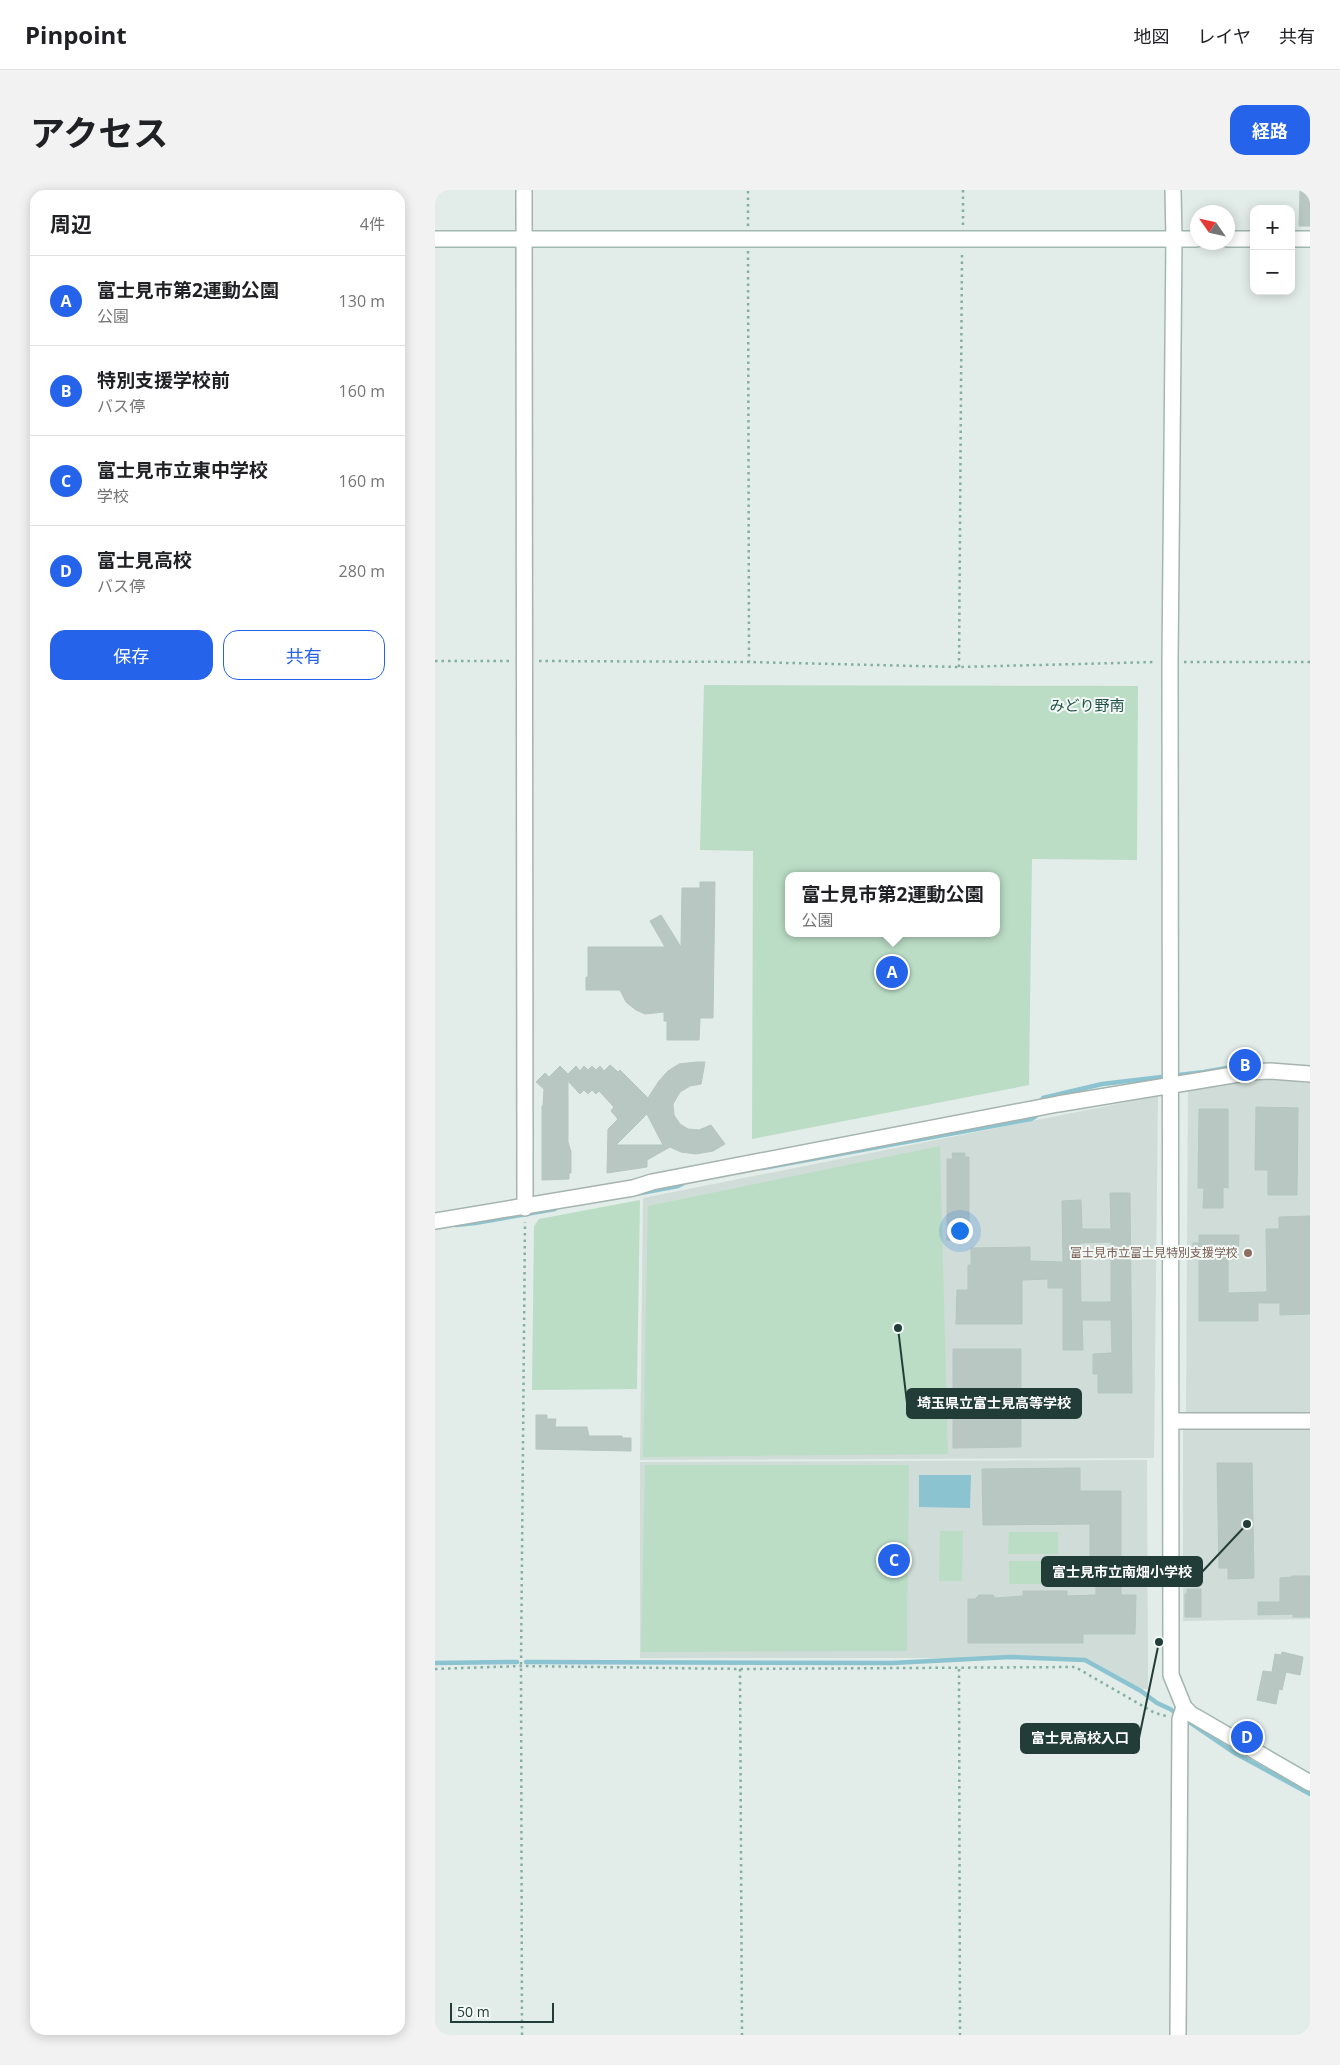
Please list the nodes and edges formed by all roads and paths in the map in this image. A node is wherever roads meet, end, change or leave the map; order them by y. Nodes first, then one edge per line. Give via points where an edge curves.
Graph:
1 (524, 190) edge
2 (748, 190) edge
3 (963, 190) edge
4 (1173, 190) edge
5 (525, 238) junction
6 (1174, 238) junction
7 (435, 239) edge
8 (963, 239) junction
9 (1190, 239) edge
10 (1235, 239) edge
11 (1250, 239) edge
12 (1295, 239) edge
13 (1310, 239) edge
14 (748, 240) junction
15 (435, 660) edge
16 (523, 661) junction
17 (749, 662) junction
18 (1170, 662) junction
19 (1310, 662) edge
20 (959, 667) junction
21 (1310, 1074) edge
22 (1171, 1086) junction
23 (525, 1208) junction
24 (435, 1221) edge
25 (1310, 1421) edge
26 (1171, 1422) junction
27 (521, 1666) junction
28 (435, 1669) edge
29 (740, 1669) junction
30 (959, 1669) junction
31 (1182, 1713) junction
32 (1310, 1783) edge
33 (522, 2035) edge
34 (742, 2035) edge
35 (961, 2035) edge
36 (1178, 2035) edge

1 - 5 street
2 - 14 path
3 - 8 path
4 - 6 street
5 - 7 street
5 - 14 street
5 - 16 street
6 - 8 street
6 - 9 street
6 - 18 street
8 - 14 street
8 - 20 path
10 - 11 street
12 - 13 street
14 - 17 path
15 - 16 path
16 - 17 path
16 - 23 street
17 - 20 path
18 - 19 path
18 - 20 path
18 - 22 street
21 - 22 street via 1251,1072
22 - 23 street via 1058,1104
22 - 26 street
23 - 24 street
23 - 27 path
25 - 26 street
26 - 31 street via 1170,1656 1171,1676
27 - 28 path
27 - 29 path
27 - 33 path
29 - 30 path
29 - 34 path
30 - 31 path via 1075,1667 1155,1713
30 - 35 path
31 - 32 street via 1191,1714
31 - 36 street

